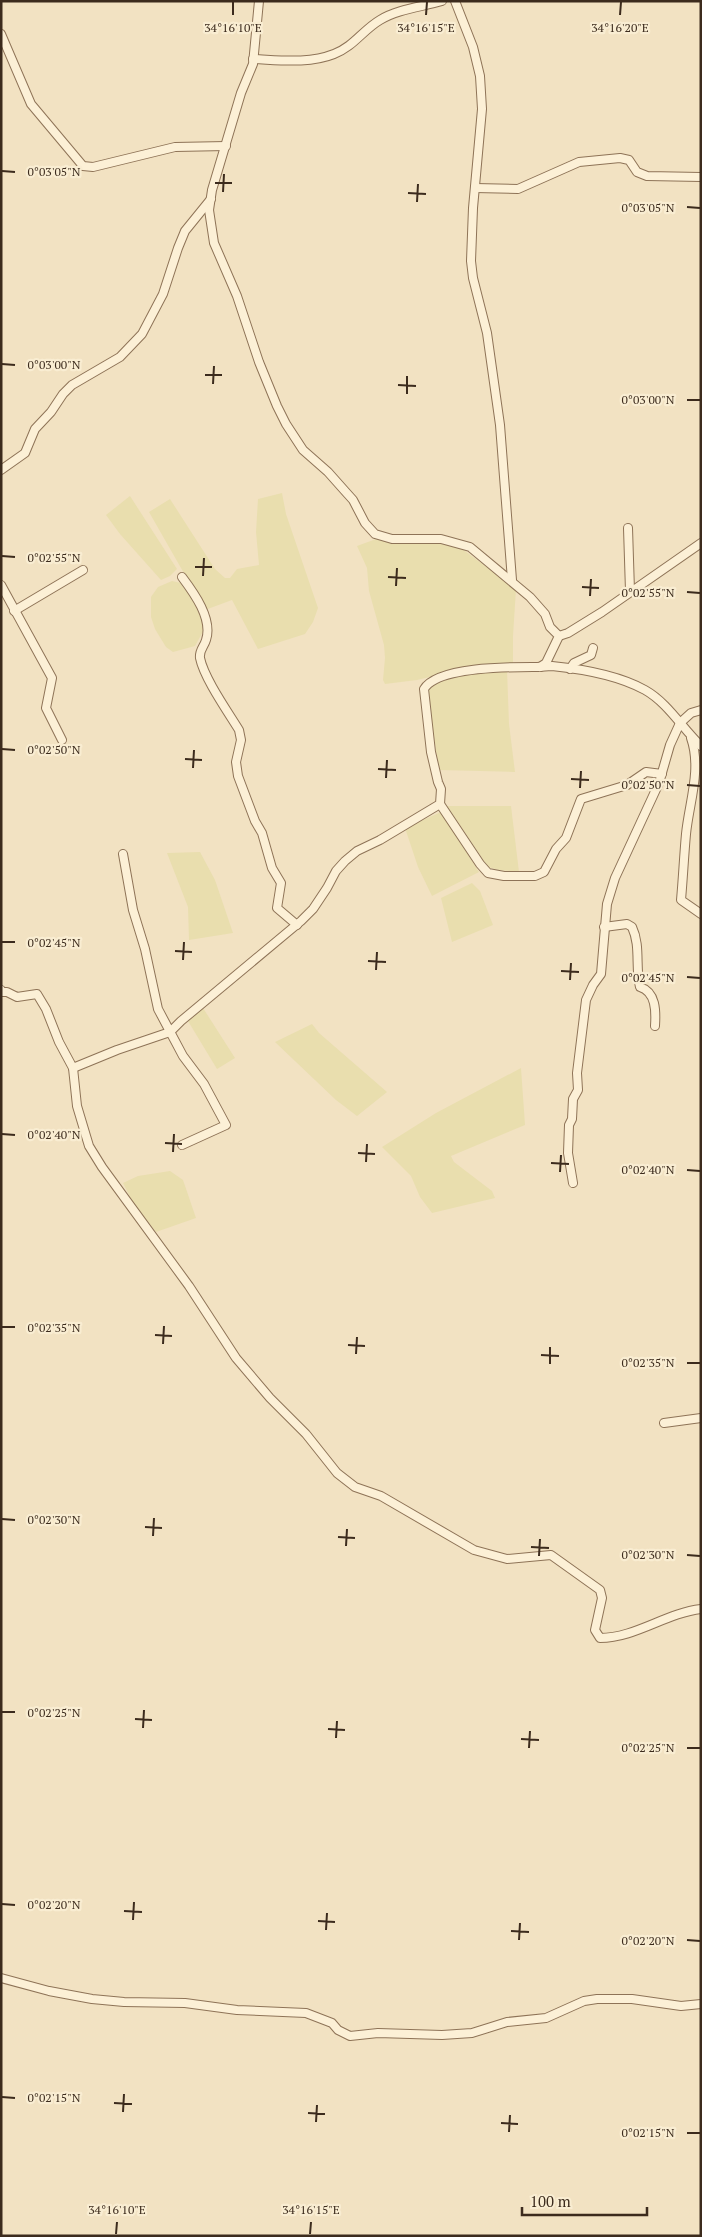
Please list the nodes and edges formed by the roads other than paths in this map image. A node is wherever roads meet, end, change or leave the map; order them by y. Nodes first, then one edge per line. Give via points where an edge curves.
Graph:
1 (259, 1) edge
2 (442, 1) edge
3 (455, 1) edge
4 (1, 34) edge
5 (254, 59) junction
6 (226, 146) junction
7 (701, 177) edge
8 (475, 188) junction
9 (210, 200) junction
10 (1, 470) edge
11 (628, 528) dead end
12 (701, 543) edge
13 (83, 570) dead end
14 (182, 577) dead end
15 (512, 580) junction
16 (1, 585) edge
17 (630, 591) junction
18 (14, 611) junction
19 (559, 636) junction
20 (593, 648) dead end
21 (540, 667) junction
22 (570, 669) junction
23 (701, 710) edge
24 (680, 723) junction
25 (689, 735) junction
26 (62, 740) dead end
27 (701, 746) edge
28 (662, 774) junction
29 (440, 804) junction
30 (123, 854) dead end
31 (701, 914) edge
32 (297, 925) junction
33 (604, 927) junction
34 (2, 992) edge
35 (655, 1026) dead end
36 (170, 1032) junction
37 (74, 1068) junction
38 (182, 1145) dead end
39 (573, 1183) dead end
40 (701, 1418) edge
41 (664, 1423) dead end
42 (701, 1609) edge
43 (1, 1978) edge
44 (701, 2004) edge

1 - 5 street
2 - 5 street via 384,18 347,48 326,57
3 - 8 street via 473,47 480,76 482,109
4 - 6 street via 31,104 83,166 92,167 175,147
5 - 6 street
6 - 9 street
7 - 8 street via 647,176 637,172 628,160 613,158 572,164 518,189
8 - 15 street via 471,261 487,333 500,425
9 - 10 street via 181,240 163,294 142,334 120,357 72,385 52,412 34,429 25,453
9 - 15 street via 214,243 277,406 304,450 353,500 375,534 392,538 441,539 466,546
11 - 17 street
12 - 17 street
13 - 18 street
14 - 32 street via 207,619 207,640 200,659 239,730 238,776 262,833 272,868 281,883 277,908
15 - 19 street via 538,605
16 - 18 street
17 - 19 street
18 - 26 street via 52,678 46,708
19 - 21 street via 546,663
20 - 22 street via 591,655 574,663
21 - 22 street
21 - 29 street via 505,666 471,670 432,680 426,686 426,716 441,789
22 - 24 street via 607,676 642,688 660,700
23 - 24 street via 691,713
24 - 25 street
24 - 28 street
25 - 27 street
25 - 31 street via 696,751 696,774 686,834 681,900
28 - 29 street via 646,772 627,785 581,799 566,838 544,872 535,876 488,873
28 - 33 street via 615,878
29 - 32 street via 345,861
30 - 36 street via 132,910 145,949 152,987 158,1009
32 - 36 street
33 - 35 street via 632,926 638,956 638,979 640,986 652,997
33 - 39 street via 601,974 586,1000 577,1073 578,1090 573,1099 569,1125 569,1170
34 - 37 street via 17,997 37,994
36 - 37 street
36 - 38 street via 226,1125
37 - 42 street via 77,1106 89,1146 102,1167 189,1286 236,1358 345,1481 355,1488 381,1496 465,1545 492,1556 507,1560 547,1554 559,1559 600,1590 602,1598 595,1630 600,1638 634,1631 686,1611
40 - 41 street
43 - 44 street via 100,2000 306,2013 332,2023 350,2036 472,2033 507,2022 546,2018 597,1999 632,1999 681,2006

